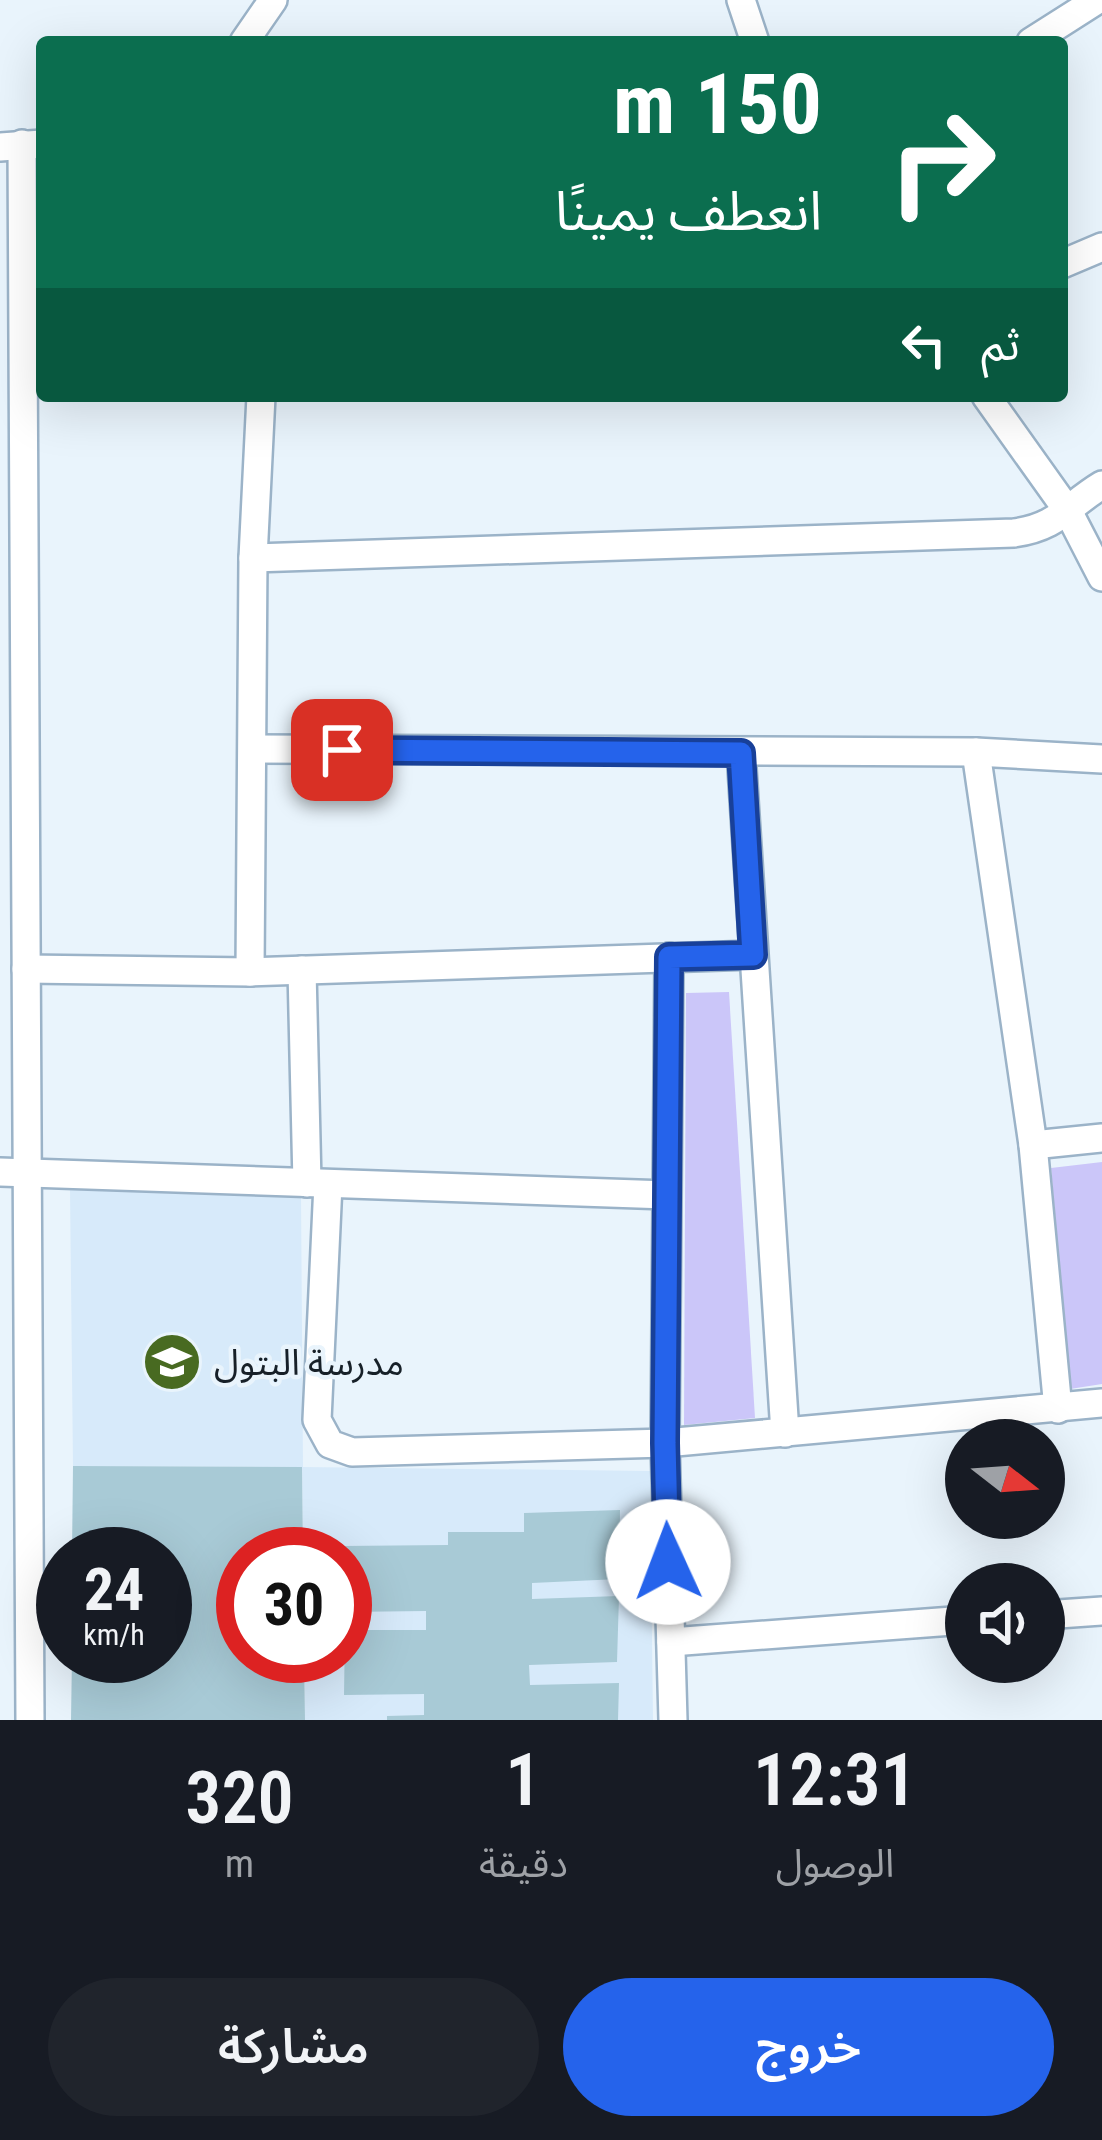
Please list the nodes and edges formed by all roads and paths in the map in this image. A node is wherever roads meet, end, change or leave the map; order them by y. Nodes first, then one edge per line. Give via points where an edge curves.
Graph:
1 (273, 0) edge
2 (741, 0) edge
3 (1097, 0) edge
4 (248, 36) edge
5 (753, 36) edge
6 (1040, 36) edge
7 (21, 145) edge
8 (1102, 247) edge
9 (1068, 261) edge
10 (260, 402) edge
11 (990, 402) edge
12 (1102, 485) edge
13 (1068, 511) junction
14 (254, 558) junction
15 (1102, 577) edge
16 (12, 587) edge
17 (253, 749) junction
18 (976, 752) junction
19 (741, 753) junction
20 (1102, 759) edge
21 (13, 868) edge
22 (753, 955) junction
23 (669, 957) junction
24 (26, 969) junction
25 (302, 970) junction
26 (250, 972) junction
27 (1102, 1138) edge
28 (1033, 1145) junction
29 (14, 1172) edge
30 (317, 1184) junction
31 (668, 1195) junction
32 (1102, 1403) edge
33 (1058, 1409) junction
34 (785, 1433) junction
35 (665, 1443) junction
36 (14, 1469) edge
37 (1102, 1611) edge
38 (1065, 1614) edge
39 (945, 1622) edge
40 (671, 1642) junction
41 (30, 1720) edge
42 (673, 1720) edge

1 - 4 street
2 - 5 street
3 - 6 street
7 - 16 street
8 - 9 street
10 - 14 street
11 - 13 street
12 - 13 street
13 - 14 street via 1014,533
13 - 15 street
14 - 17 street
16 - 21 street
17 - 19 street
17 - 26 street
18 - 19 street
18 - 20 street
18 - 28 street
19 - 22 street
21 - 24 street
22 - 23 street
22 - 34 street
23 - 25 street
23 - 31 street
24 - 26 street
24 - 29 street
25 - 26 street
25 - 30 street
27 - 28 street
28 - 33 street
29 - 30 street
29 - 36 street
30 - 31 street
30 - 35 street via 317,1420 330,1444 352,1452
31 - 35 street
32 - 33 street
33 - 34 street
34 - 35 street
35 - 40 street
36 - 41 street
37 - 38 street
39 - 40 street
40 - 42 street

